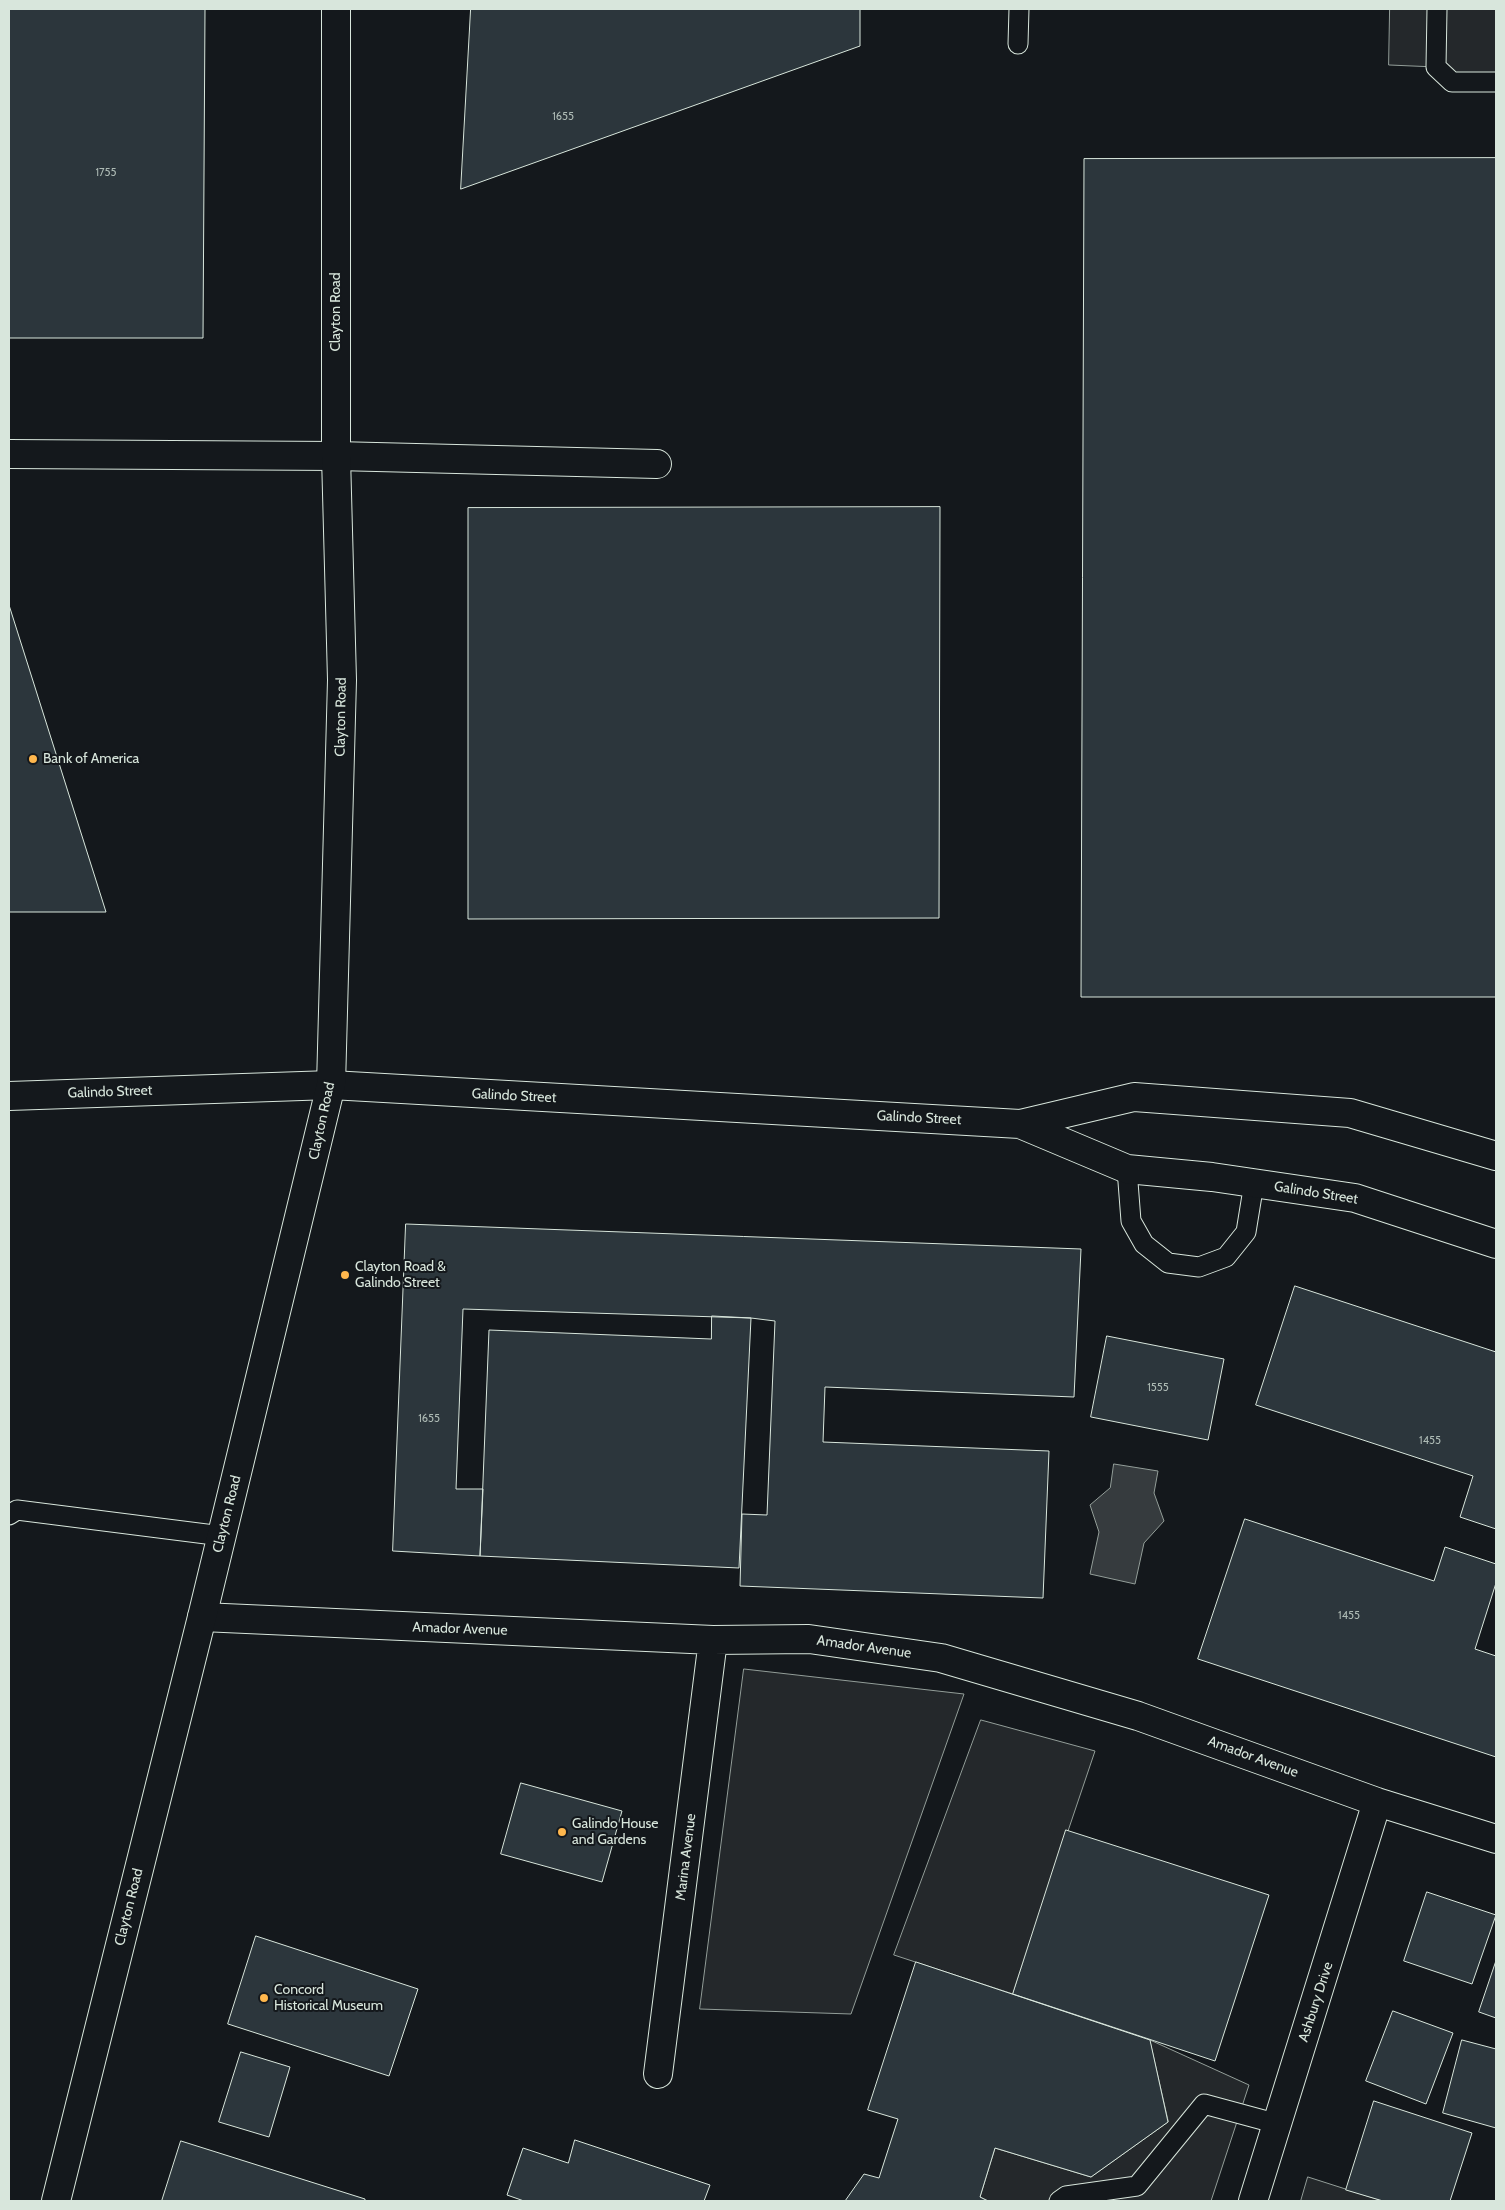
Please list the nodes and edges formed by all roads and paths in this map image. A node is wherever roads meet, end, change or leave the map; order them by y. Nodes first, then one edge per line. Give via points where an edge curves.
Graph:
1 (336, 9) edge
2 (1018, 9) edge
3 (1437, 9) edge
4 (1018, 44) dead end
5 (1496, 82) edge
6 (9, 454) edge
7 (336, 456) junction
8 (657, 464) dead end
9 (331, 1086) junction
10 (9, 1096) edge
11 (1020, 1124) junction
12 (1496, 1156) edge
13 (1127, 1169) junction
14 (1254, 1183) junction
15 (1496, 1244) edge
16 (9, 1515) edge
17 (222, 1536) junction
18 (202, 1617) junction
19 (713, 1640) junction
20 (1377, 1802) junction
21 (1496, 1839) edge
22 (658, 2074) dead end
23 (1278, 2124) junction
24 (56, 2201) edge
25 (1059, 2201) edge
26 (1253, 2201) edge

1 - 7 main road, Clayton Road
2 - 4 lane
3 - 5 lane via 1436,67 1452,82
6 - 7 main road
7 - 8 main road
7 - 9 main road, Clayton Road via 342,680
9 - 10 main road, Galindo Street
9 - 11 main road, Galindo Street
9 - 17 main road, Clayton Road
11 - 12 main road, Galindo Street via 1134,1097 1350,1113
11 - 13 main road, Galindo Street
13 - 14 main road, Galindo Street
13 - 14 lane via 1131,1221 1144,1244 1168,1263 1199,1267 1226,1258 1246,1232
14 - 15 main road, Galindo Street via 1355,1198
16 - 17 lane via 17,1510
17 - 18 main road, Clayton Road
18 - 19 main road, Amador Avenue
18 - 24 main road, Clayton Road
19 - 20 main road, Amador Avenue via 809,1639 941,1658 1138,1716
19 - 22 main road, Marina Avenue
20 - 21 main road, Amador Avenue
20 - 23 main road, Ashbury Drive
23 - 25 lane via 1204,2104 1137,2186 1066,2196
23 - 26 main road, Ashbury Drive

